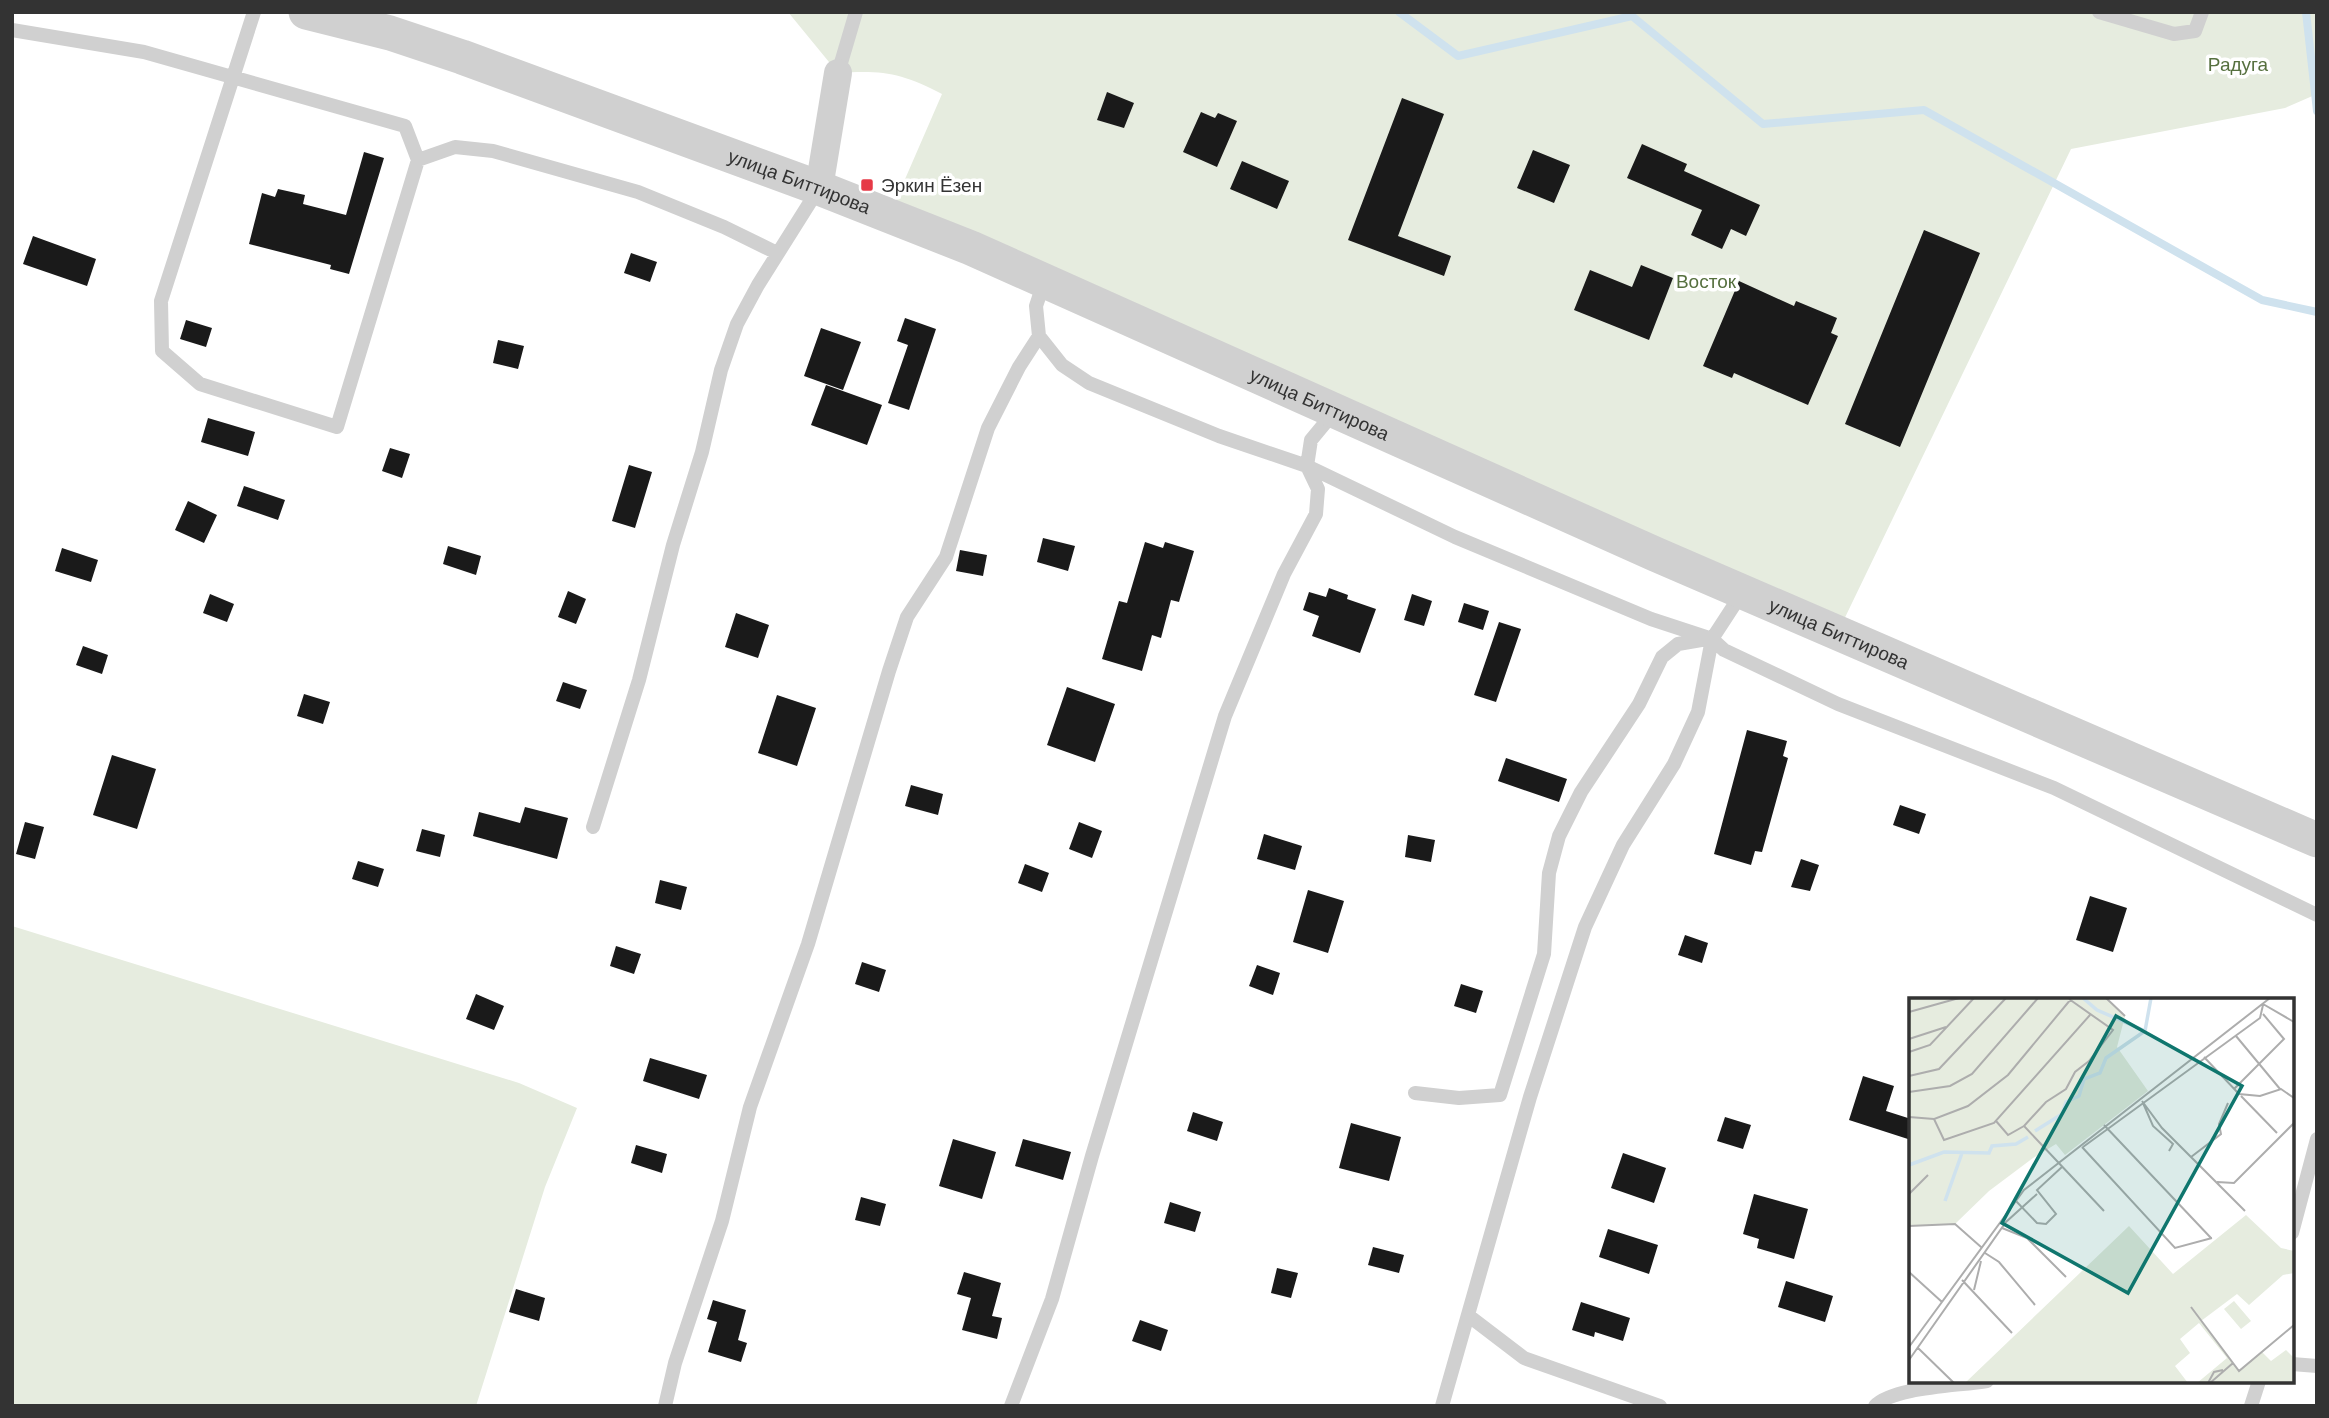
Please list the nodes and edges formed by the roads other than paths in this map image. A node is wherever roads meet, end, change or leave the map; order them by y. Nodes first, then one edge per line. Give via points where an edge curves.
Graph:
1 (254, 12) edge
2 (306, 12) edge
3 (856, 12) edge
4 (2099, 12) edge
5 (2202, 12) edge
6 (12, 30) edge
7 (838, 73) joint
8 (232, 77) junction
9 (418, 160) junction
10 (819, 188) junction
11 (777, 253) junction
12 (1044, 281) junction
13 (1039, 336) junction
14 (1336, 411) junction
15 (1307, 466) junction
16 (1743, 592) junction
17 (1712, 639) junction
18 (593, 827) dead end
19 (2317, 839) edge
20 (2317, 915) edge
21 (1415, 1093) dead end
22 (2317, 1139) edge
23 (2294, 1225) edge
24 (1469, 1316) junction
25 (2294, 1364) edge
26 (2317, 1366) edge
27 (1971, 1383) edge
28 (2258, 1383) edge
29 (665, 1406) edge
30 (1010, 1406) edge
31 (1442, 1406) edge
32 (1660, 1406) edge
33 (1875, 1406) edge
34 (2251, 1406) edge

1 - 8 lane
2 - 10 street, улица Биттирова via 462,57
3 - 7 lane
4 - 5 lane via 2174,34 2195,31
6 - 8 lane via 144,52
7 - 10 street
8 - 9 lane via 405,125
8 - 9 lane via 161,301 162,351 200,384 337,427
9 - 11 lane via 455,147 493,151 638,192
10 - 11 lane
10 - 12 street, улица Биттирова
11 - 18 lane via 737,324 721,370 639,680
12 - 13 lane via 1036,306
12 - 14 street, улица Биттирова
13 - 15 lane via 1062,365 1089,383
13 - 29 lane via 988,428 946,556 907,617 808,944 750,1107 722,1221
14 - 15 lane via 1311,440
14 - 16 street, улица Биттирова
15 - 17 lane via 1468,542 1651,619
15 - 30 lane via 1318,489 1316,513 1284,574 1225,716 1052,1299
16 - 17 lane
16 - 19 street, улица Биттирова
17 - 20 lane via 1724,650 1838,704 2054,788
17 - 21 lane via 1678,644 1662,657 1639,704 1581,792 1559,836 1549,873 1544,954 1500,1095 1459,1098
17 - 24 lane via 1698,712 1674,764 1623,845 1585,927 1530,1097
22 - 23 lane
24 - 31 lane
24 - 32 lane via 1524,1358
25 - 26 lane
27 - 33 lane via 1908,1391 1884,1397
28 - 34 lane

